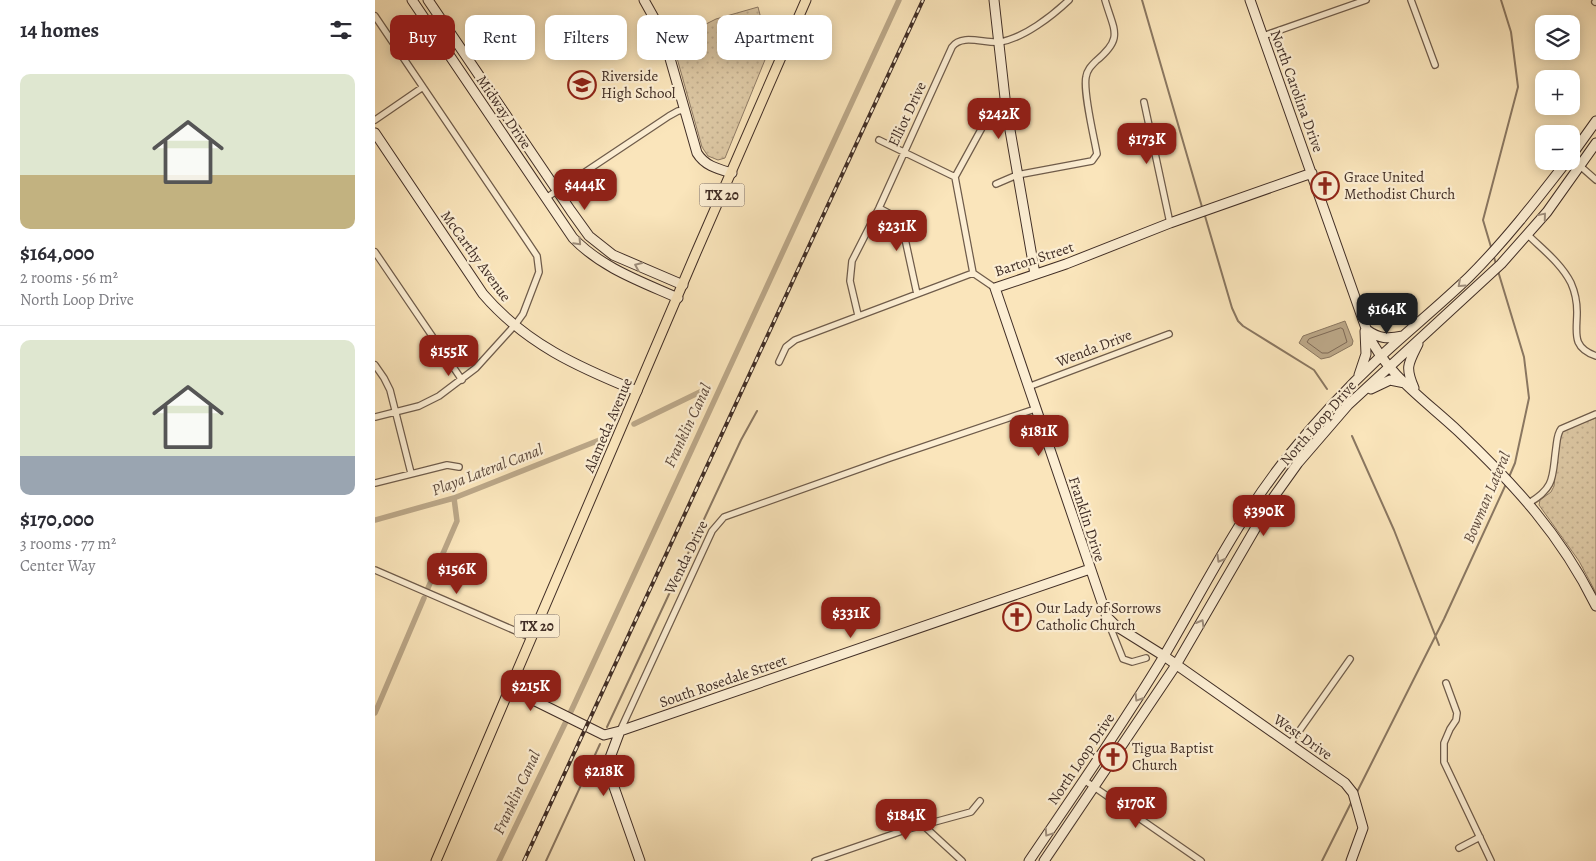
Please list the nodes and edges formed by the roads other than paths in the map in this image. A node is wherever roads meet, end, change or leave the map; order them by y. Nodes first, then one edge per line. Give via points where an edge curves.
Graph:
1 (412, 0) edge
2 (428, 0) edge
3 (644, 0) edge
4 (807, 0) edge
5 (994, 0) edge
6 (1069, 0) edge
7 (1105, 0) edge
8 (1250, 0) edge
9 (1366, 0) edge
10 (1411, 0) edge
11 (375, 16) edge
12 (1263, 36) junction
13 (999, 42) junction
14 (1435, 65) dead end
15 (423, 87) junction
16 (1144, 102) dead end
17 (1006, 107) junction
18 (684, 110) junction
19 (375, 120) edge
20 (1596, 121) edge
21 (375, 134) edge
22 (879, 140) dead end
23 (1596, 143) edge
24 (1580, 144) edge
25 (903, 152) junction
26 (1581, 166) junction
27 (1560, 170) edge
28 (732, 173) junction
29 (1312, 173) junction
30 (1017, 175) junction
31 (955, 177) junction
32 (1596, 180) edge
33 (996, 184) dead end
34 (557, 191) junction
35 (546, 198) junction
36 (879, 208) junction
37 (1170, 223) junction
38 (1527, 234) junction
39 (375, 252) edge
40 (973, 273) junction
41 (1035, 274) junction
42 (683, 285) junction
43 (995, 288) junction
44 (917, 294) junction
45 (678, 298) junction
46 (858, 315) junction
47 (515, 325) junction
48 (1365, 327) junction
49 (1169, 334) dead end
50 (1403, 336) junction
51 (1421, 338) junction
52 (1596, 356) edge
53 (1380, 357) junction
54 (779, 362) dead end
55 (375, 365) edge
56 (1389, 367) junction
57 (462, 380) junction
58 (1355, 381) junction
59 (1407, 384) junction
60 (1028, 388) junction
61 (637, 391) junction
62 (1417, 392) junction
63 (1359, 395) junction
64 (1035, 409) junction
65 (395, 412) junction
66 (1596, 414) edge
67 (375, 418) edge
68 (1289, 455) junction
69 (1298, 463) junction
70 (459, 467) dead end
71 (411, 473) junction
72 (375, 483) edge
73 (1529, 503) junction
74 (1089, 569) junction
75 (375, 570) edge
76 (1596, 606) edge
77 (1107, 617) junction
78 (532, 638) junction
79 (1164, 656) junction
80 (1146, 658) dead end
81 (1350, 659) dead end
82 (1176, 665) junction
83 (1446, 683) dead end
84 (509, 688) junction
85 (620, 732) junction
86 (1290, 744) junction
87 (1084, 780) junction
88 (1095, 788) junction
89 (980, 801) dead end
90 (924, 826) junction
91 (1480, 837) junction
92 (1459, 848) dead end
93 (436, 861) edge
94 (640, 861) edge
95 (815, 861) edge
96 (962, 861) edge
97 (1029, 861) edge
98 (1045, 861) edge
99 (1201, 861) edge
100 (1351, 861) edge
101 (1491, 861) edge

1 - 35 main road, Midway Drive
2 - 34 main road, Midway Drive
3 - 18 main road via 663,34
4 - 28 main road, Alameda Avenue / TX 20
5 - 13 main road
6 - 13 street, Elliot Drive via 1022,34
7 - 30 street via 1115,39 1108,52 1089,70 1085,85 1097,157
8 - 12 main road, North Carolina Drive
9 - 12 street
10 - 14 street
11 - 15 street
12 - 29 main road, North Carolina Drive
13 - 17 main road
13 - 25 street, Elliot Drive via 964,40 955,44
15 - 19 street
15 - 47 street via 537,256 536,282
16 - 37 street
17 - 30 main road
17 - 31 street via 989,114
18 - 28 main road via 701,159
18 - 34 street via 669,116
20 - 24 main road
21 - 47 main road, McCarthy Avenue via 483,294
22 - 25 street
23 - 26 main road, North Loop Drive
25 - 31 street
25 - 36 street, Elliot Drive
26 - 32 street
38 -> 26 main road, North Loop Drive
27 -> 50 main road, North Loop Drive via 1501,243
28 - 42 main road, Alameda Avenue / TX 20
29 - 37 main road, Barton Street
29 - 48 main road, North Carolina Drive
30 - 33 street
30 - 41 main road
31 - 40 street
34 - 35 street
42 -> 34 main road, Midway Drive via 605,250 589,236
35 -> 45 main road, Midway Drive via 573,238 595,258
36 - 44 street via 902,225
36 - 46 street, Elliot Drive via 851,266 850,281
37 - 41 main road, Barton Street
38 - 51 main road, North Loop Drive via 1489,276
38 - 52 street via 1558,264 1571,284 1577,303 1576,337 1585,351
39 - 57 street
40 - 43 street, Barton Street
40 - 44 street, Barton Street
41 - 43 main road, Barton Street
42 - 45 main road, Alameda Avenue / TX 20
43 - 60 main road, Franklin Drive
44 - 46 street, Barton Street
45 - 61 main road, Alameda Avenue / TX 20
46 - 54 street, Barton Street via 795,340 786,347
47 - 57 street
47 - 61 main road, McCarthy Avenue via 573,364
48 - 50 main road via 1374,336 1382,338
48 - 53 main road, North Carolina Drive
48 - 58 main road via 1366,354
49 - 60 street, Wenda Drive
50 - 53 main road, North Loop Drive
51 - 56 main road, North Loop Drive
51 - 62 main road via 1407,368
53 - 56 main road, North Carolina Drive
53 - 58 main road, North Loop Drive
55 - 65 street via 387,382
56 - 59 main road, North Carolina Drive
56 - 63 main road, North Loop Drive
57 - 65 street via 429,402
58 - 68 main road, North Loop Drive
59 - 62 main road, North Carolina Drive
59 - 63 main road via 1390,380
60 - 64 main road, Franklin Drive
61 - 78 main road, Alameda Avenue / TX 20
62 - 73 main road, North Carolina Drive
63 - 69 main road, North Loop Drive
64 - 74 main road, Franklin Drive
64 - 85 street, Wenda Drive via 724,517 712,531
65 - 67 street
65 - 71 street
66 - 73 street via 1561,429 1557,436 1551,481 1544,492
68 - 69 main road
68 -> 79 main road, North Loop Drive via 1227,548
82 -> 69 main road, North Loop Drive via 1273,498
70 - 71 street via 447,465
71 - 72 street
73 - 76 main road, North Carolina Drive via 1563,547
74 - 77 main road, Franklin Drive
74 - 85 main road, South Rosedale Street
75 - 78 street
77 - 79 main road
77 - 80 street, Franklin Drive via 1123,660 1132,662
78 - 84 main road, Alameda Avenue / TX 20
79 - 82 main road
79 -> 87 main road, North Loop Drive
81 - 86 street
82 - 86 main road, West Drive
82 - 88 main road, North Loop Drive
83 - 91 street via 1457,713 1444,743 1444,762
84 - 85 main road via 604,735
84 - 93 main road, Alameda Avenue / TX 20
85 - 94 main road, Wenda Drive via 608,770
86 - 100 main road, West Drive via 1345,783 1353,793 1363,825
87 - 88 street
87 -> 97 main road, North Loop Drive
88 - 98 main road, North Loop Drive
88 - 99 street
89 - 90 street via 972,812
90 - 95 street
90 - 96 street
91 - 92 street
91 - 101 street

